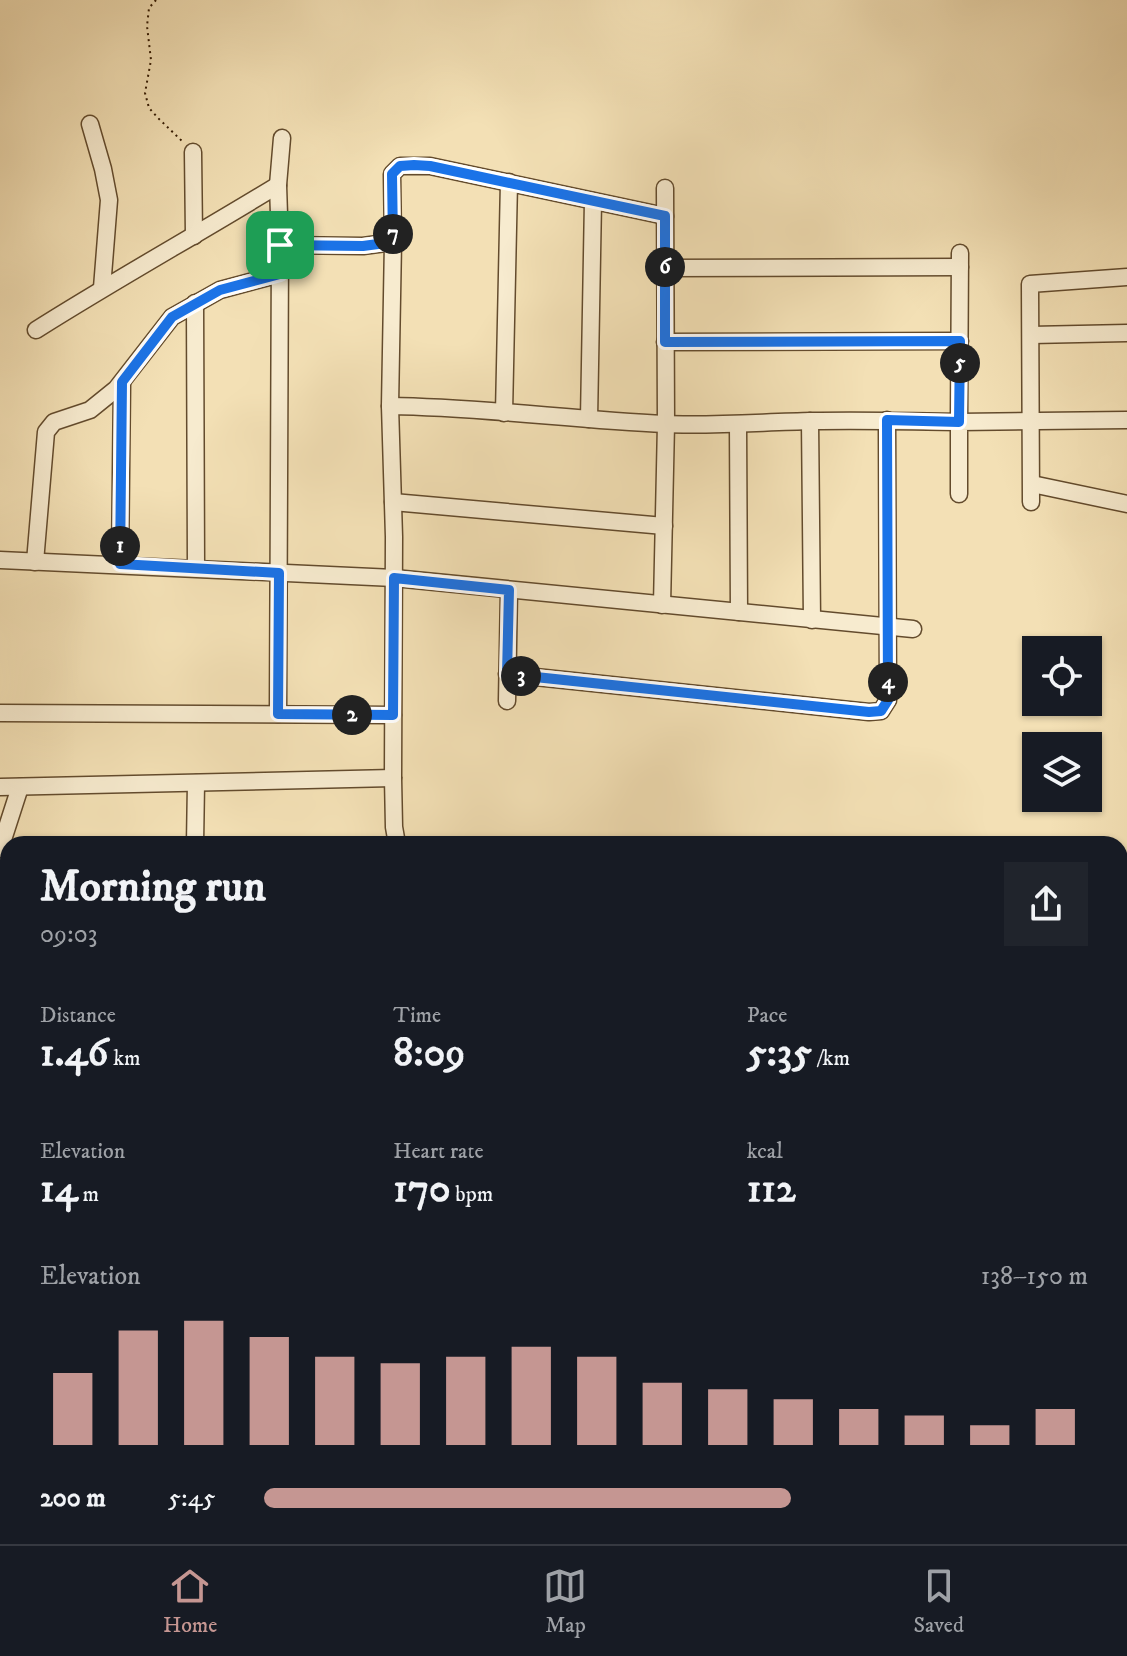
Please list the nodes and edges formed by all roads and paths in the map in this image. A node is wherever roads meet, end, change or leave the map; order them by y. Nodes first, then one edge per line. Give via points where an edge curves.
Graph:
1 (156, 0) edge
2 (90, 124) dead end
3 (282, 138) dead end
4 (193, 152) joint
5 (509, 182) junction
6 (278, 185) junction
7 (665, 188) dead end
8 (593, 201) junction
9 (665, 216) junction
10 (194, 236) junction
11 (393, 242) junction
12 (280, 245) junction
13 (665, 268) junction
14 (280, 274) junction
15 (1127, 277) edge
16 (102, 288) junction
17 (195, 303) junction
18 (36, 330) dead end
19 (1127, 333) edge
20 (1031, 335) junction
21 (960, 341) junction
22 (665, 342) junction
23 (122, 382) junction
24 (390, 406) junction
25 (504, 413) junction
26 (589, 419) junction
27 (887, 420) junction
28 (1127, 420) edge
29 (810, 421) junction
30 (1032, 421) junction
31 (959, 422) junction
32 (666, 424) junction
33 (738, 425) junction
34 (1032, 484) junction
35 (959, 494) dead end
36 (393, 502) junction
37 (1031, 502) dead end
38 (1127, 504) edge
39 (664, 526) junction
40 (0, 560) edge
41 (35, 562) junction
42 (120, 564) junction
43 (196, 568) junction
44 (279, 573) junction
45 (394, 578) junction
46 (509, 590) junction
47 (662, 605) junction
48 (739, 612) junction
49 (812, 620) junction
50 (887, 627) junction
51 (913, 629) dead end
52 (507, 674) junction
53 (507, 701) dead end
54 (0, 713) edge
55 (278, 714) junction
56 (393, 715) junction
57 (393, 778) junction
58 (196, 783) junction
59 (0, 787) edge
60 (20, 787) junction
61 (5, 836) edge
62 (195, 836) edge
63 (396, 836) edge

1 - 4 path via 149,8 151,60 145,93 149,108
2 - 16 street via 109,200
3 - 6 street
4 - 10 street
5 - 8 street
5 - 11 street via 430,166 400,166 392,174
5 - 25 street
6 - 10 street
6 - 12 street
7 - 9 street
8 - 9 street
8 - 26 street
9 - 13 street
10 - 16 street
11 - 12 street
11 - 24 street
12 - 14 street
13 - 21 street via 960,260
13 - 22 street
14 - 17 street via 220,290
14 - 44 street
15 - 20 street via 1030,284
16 - 18 street
17 - 23 street via 172,317
17 - 43 street
19 - 20 street
20 - 30 street
21 - 22 street
21 - 31 street
22 - 32 street
23 - 41 street via 90,410 54,422 46,432
23 - 42 street
24 - 25 street
24 - 36 street
25 - 26 street
26 - 32 street
27 - 29 street
27 - 31 street
27 - 50 street
28 - 30 street
29 - 33 street
29 - 49 street
30 - 31 street
30 - 34 street
31 - 35 street
32 - 33 street
32 - 39 street
33 - 48 street
34 - 37 street
34 - 38 street
36 - 39 street
36 - 45 street
39 - 47 street
40 - 41 street
41 - 42 street
42 - 43 street
43 - 44 street
44 - 45 street
44 - 55 street
45 - 46 street
45 - 56 street
46 - 47 street
46 - 52 street
47 - 48 street
48 - 49 street
49 - 50 street
50 - 51 street
50 - 52 street via 888,700 881,711
52 - 53 street
54 - 55 street
55 - 56 street
56 - 57 street
57 - 58 street
57 - 63 street
58 - 60 street
58 - 62 street
59 - 60 street
60 - 61 street

